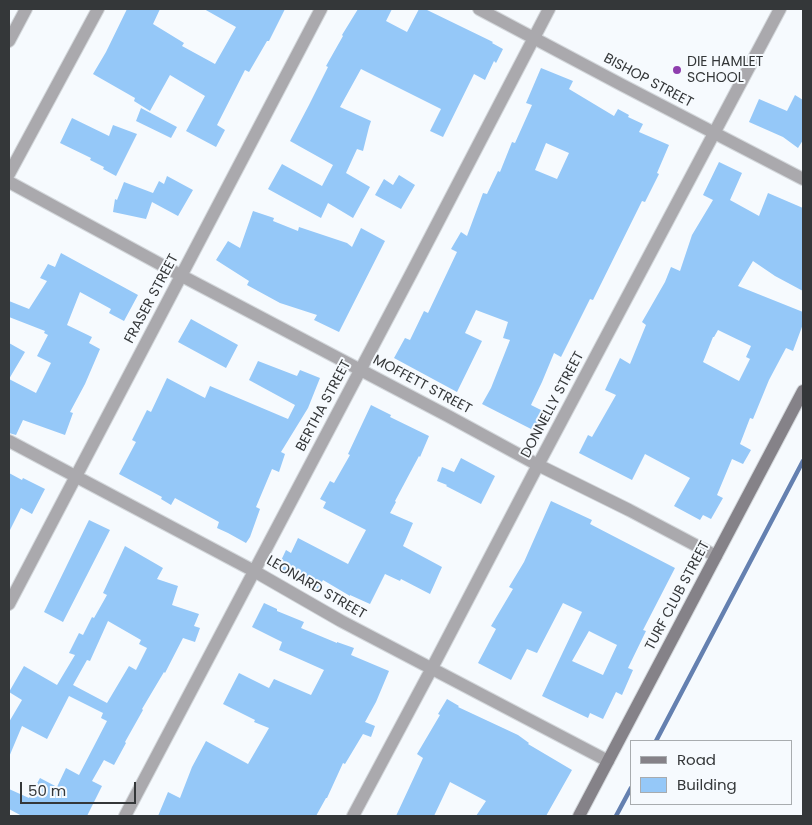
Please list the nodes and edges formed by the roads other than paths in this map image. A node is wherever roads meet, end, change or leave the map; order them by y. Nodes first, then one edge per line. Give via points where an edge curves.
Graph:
1 (26, 9) edge
2 (98, 9) edge
3 (321, 9) edge
4 (479, 9) edge
5 (549, 9) edge
6 (780, 9) edge
7 (534, 37) junction
8 (9, 41) edge
9 (714, 133) junction
10 (9, 174) edge
11 (803, 180) edge
12 (9, 182) edge
13 (182, 276) junction
14 (360, 369) junction
15 (803, 391) edge
16 (9, 441) edge
17 (538, 465) junction
18 (75, 476) junction
19 (716, 556) junction
20 (254, 571) junction
21 (9, 604) edge
22 (432, 668) junction
23 (608, 761) junction
24 (125, 816) edge
25 (353, 816) edge
26 (579, 816) edge

1 - 8 street
2 - 10 street
3 - 13 street, FRASER STREET
4 - 7 street, BISHOP STREET
5 - 7 street, BERTHA STREET
6 - 9 street, DONNELLY STREET
7 - 9 street, BISHOP STREET
7 - 14 street, BERTHA STREET
9 - 11 street, BISHOP STREET
9 - 17 street, DONNELLY STREET
12 - 13 street, MOFFETT STREET
13 - 14 street, MOFFETT STREET
13 - 18 street, FRASER STREET
14 - 17 street, MOFFETT STREET
14 - 20 street, BERTHA STREET
15 - 19 main road, TURF CLUB STREET
16 - 18 street, LEONARD STREET
17 - 19 street, MOFFETT STREET
17 - 22 street, DONNELLY STREET
18 - 20 street, LEONARD STREET
18 - 21 street, FRASER STREET
19 - 23 main road, TURF CLUB STREET
20 - 22 street, LEONARD STREET via 341,622
20 - 24 street, BERTHA STREET
22 - 23 street, LEONARD STREET
22 - 25 street, DONNELLY STREET
23 - 26 main road, TURF CLUB STREET

